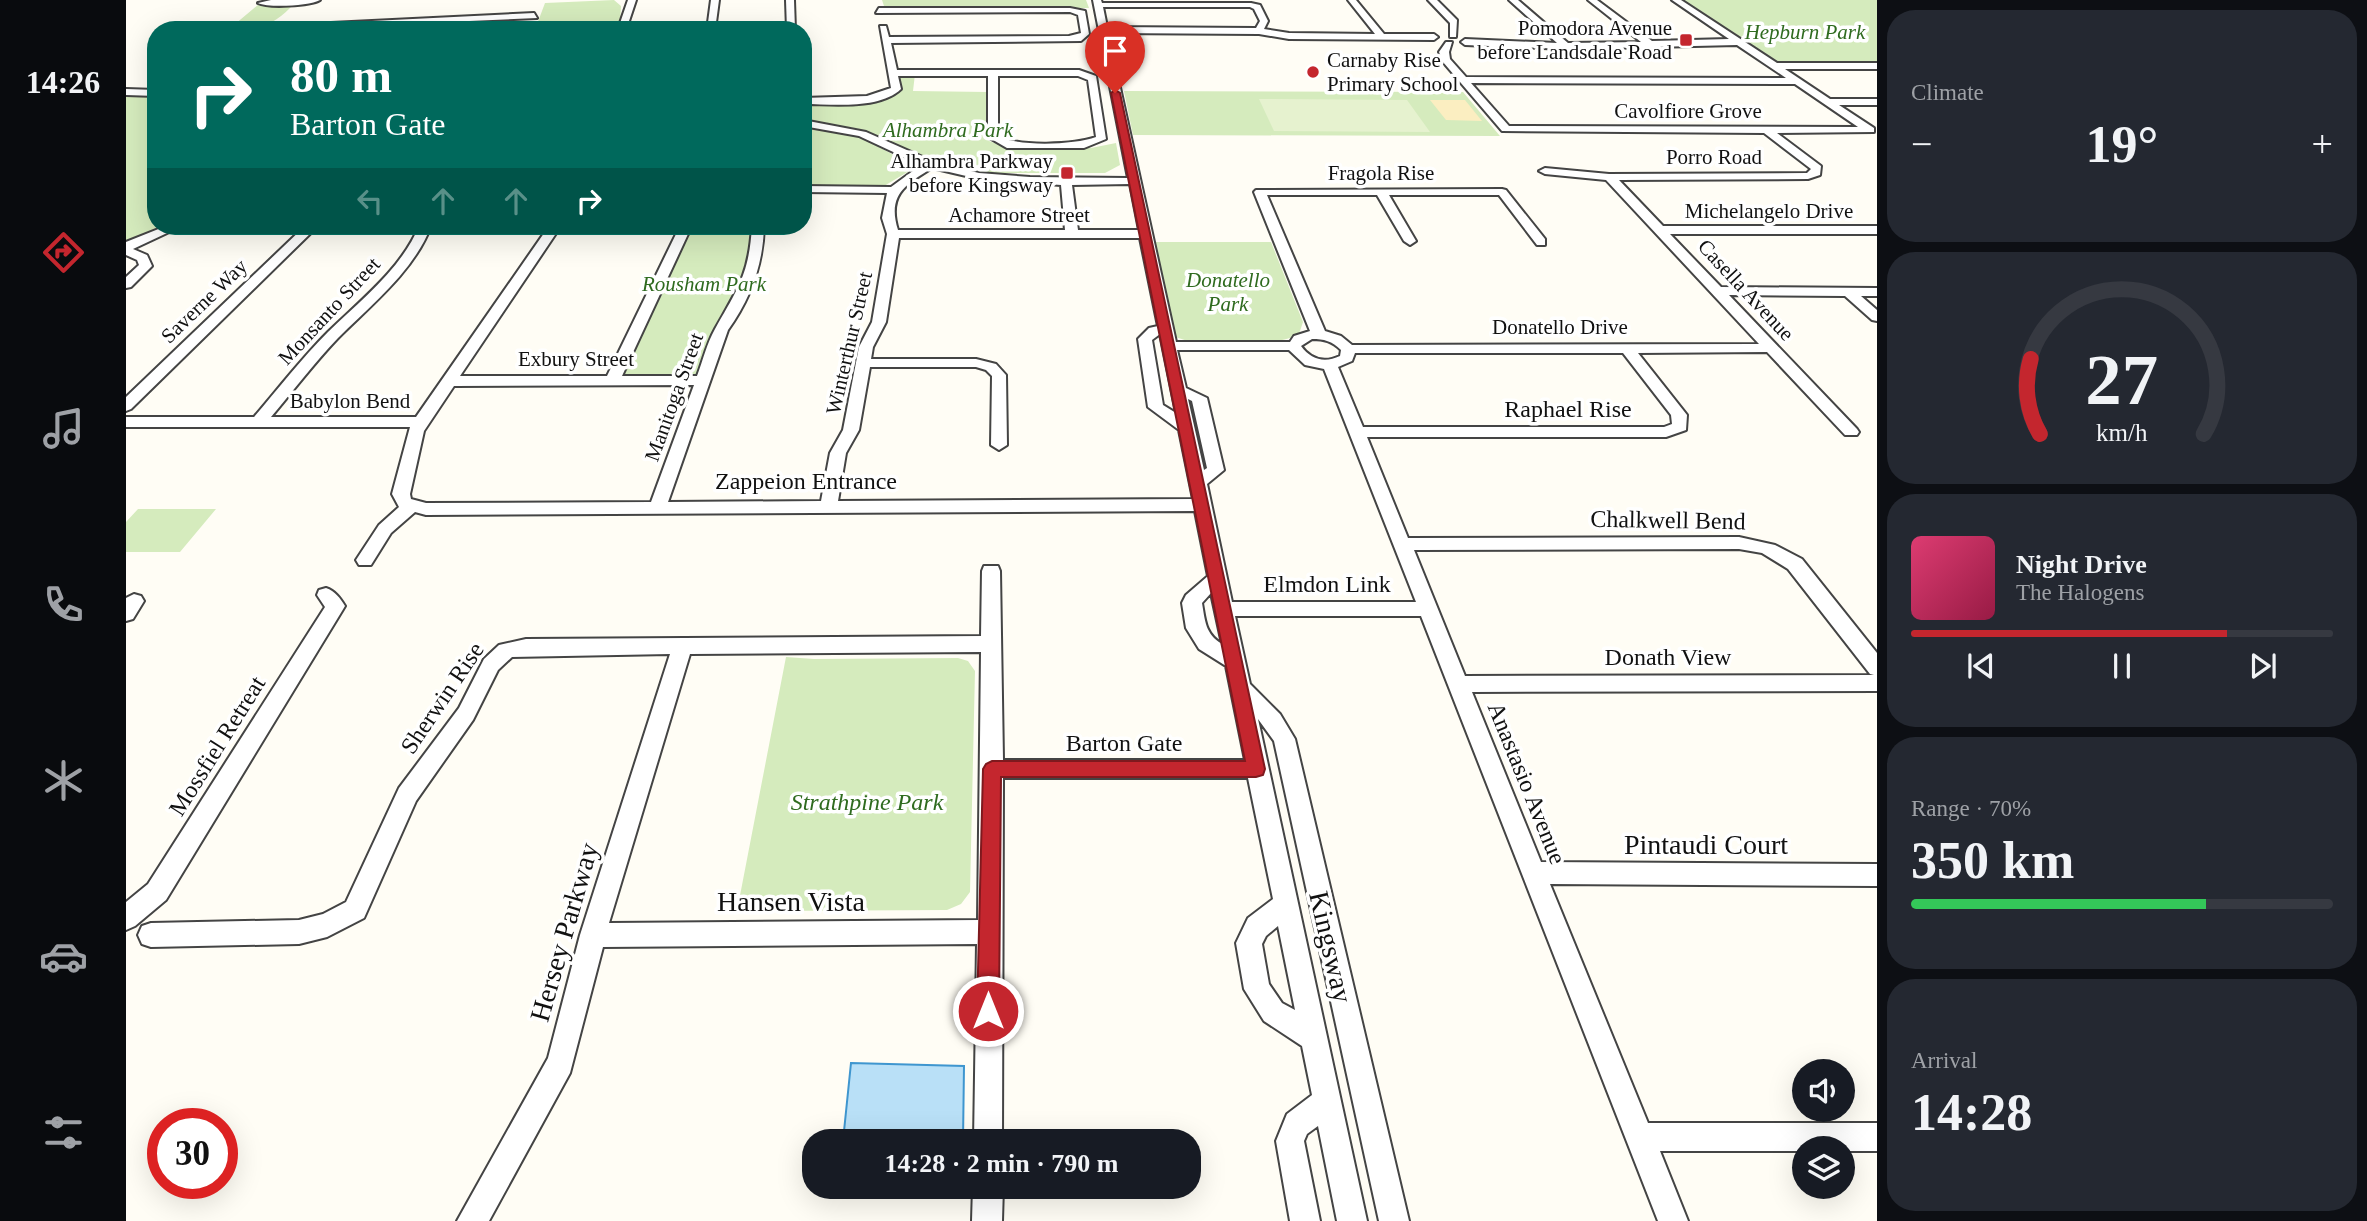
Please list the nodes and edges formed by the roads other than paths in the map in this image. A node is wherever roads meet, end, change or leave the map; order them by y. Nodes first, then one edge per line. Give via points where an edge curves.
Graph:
1 (318, 0) edge
2 (715, 0) edge
3 (790, 0) edge
4 (877, 0) edge
5 (1352, 0) edge
6 (1432, 0) edge
7 (1513, 0) edge
8 (1592, 0) edge
9 (1676, 0) edge
10 (297, 2) edge
11 (628, 2) edge
12 (1097, 2) edge
13 (1182, 2) edge
14 (1255, 2) edge
15 (262, 3) dead end
16 (879, 11) junction
17 (287, 21) edge
18 (336, 21) edge
19 (534, 21) edge
20 (624, 21) edge
21 (712, 21) edge
22 (791, 21) edge
23 (1103, 30) junction
24 (1259, 31) junction
25 (1380, 35) junction
26 (1434, 37) joint
27 (886, 40) junction
28 (1451, 40) junction
29 (1465, 42) joint
30 (1740, 42) junction
31 (1649, 43) junction
32 (1566, 46) junction
33 (1774, 66) junction
34 (1877, 66) edge
35 (893, 73) junction
36 (993, 73) junction
37 (1464, 80) junction
38 (1798, 81) junction
39 (126, 93) edge
40 (147, 93) edge
41 (812, 100) edge
42 (1828, 102) junction
43 (1877, 102) edge
44 (812, 124) edge
45 (1768, 131) junction
46 (1873, 132) edge
47 (930, 164) junction
48 (1545, 171) dead end
49 (969, 173) junction
50 (1609, 177) junction
51 (1132, 178) junction
52 (1066, 181) junction
53 (812, 189) edge
54 (893, 190) junction
55 (1381, 192) junction
56 (1660, 230) junction
57 (1877, 230) edge
58 (893, 234) junction
59 (1072, 234) junction
60 (1144, 234) junction
61 (156, 235) edge
62 (303, 235) edge
63 (422, 235) edge
64 (549, 235) edge
65 (682, 235) edge
66 (758, 235) edge
67 (1410, 241) dead end
68 (1541, 242) dead end
69 (126, 249) edge
70 (126, 284) edge
71 (1719, 291) junction
72 (1849, 292) junction
73 (1877, 292) edge
74 (1877, 317) edge
75 (1319, 335) junction
76 (1167, 337) junction
77 (1294, 346) junction
78 (1627, 348) junction
79 (1772, 348) junction
80 (1348, 349) junction
81 (863, 363) junction
82 (1330, 364) junction
83 (613, 380) junction
84 (703, 380) junction
85 (449, 381) junction
86 (1178, 390) junction
87 (126, 406) edge
88 (126, 422) edge
89 (258, 422) junction
90 (421, 422) junction
91 (1186, 428) junction
92 (1358, 432) junction
93 (1851, 432) dead end
94 (999, 445) dead end
95 (1198, 482) junction
96 (1203, 505) junction
97 (411, 506) junction
98 (657, 506) junction
99 (829, 506) junction
100 (1403, 544) junction
101 (365, 560) dead end
102 (991, 571) dead end
103 (1218, 578) junction
104 (327, 595) dead end
105 (1224, 609) junction
106 (1429, 609) junction
107 (990, 644) junction
108 (683, 645) junction
109 (1235, 662) junction
110 (1877, 668) edge
111 (1877, 683) edge
112 (1459, 684) junction
113 (1241, 688) junction
114 (992, 769) junction
115 (1256, 769) junction
116 (1535, 873) junction
117 (1877, 875) edge
118 (1286, 904) junction
119 (126, 918) edge
120 (989, 932) junction
121 (151, 935) dead end
122 (593, 935) junction
123 (1314, 1038) junction
124 (1327, 1101) junction
125 (988, 1129) edge
126 (1640, 1137) junction
127 (1877, 1137) edge
128 (988, 1199) edge
129 (472, 1221) edge
130 (987, 1221) edge
131 (1305, 1221) edge
132 (1352, 1221) edge
133 (1394, 1221) edge
134 (1673, 1221) edge

1 - 10 street
2 - 21 street
3 - 22 street
4 - 16 street
5 - 25 street
6 - 28 street via 1454,22
7 - 32 street
8 - 31 street
9 - 30 street
10 - 15 street
10 - 17 street
11 - 20 street
12 - 13 street
12 - 23 street, Kingsway
13 - 14 street
14 - 24 street via 1264,21
16 - 27 street
16 - 27 street via 1070,10 1082,13 1084,37
18 - 19 street via 535,13
23 - 24 street
23 - 51 street, Kingsway
24 - 25 street via 1289,36
25 - 26 street
26 - 28 street via 1439,42
27 - 35 street
28 - 29 street
28 - 37 street via 1444,52
29 - 32 street
30 - 31 street
30 - 33 street
31 - 32 street
33 - 34 street
33 - 38 street
35 - 36 street
35 - 41 street via 896,89 888,95
36 - 36 street via 996,140 1016,145 1084,145 1097,142 1102,135 1093,78 1079,73
37 - 38 street
37 - 45 street, Cavolfiore Grove via 1506,129
38 - 42 street
39 - 40 street
42 - 43 street
42 - 46 street
44 - 47 street via 872,137
45 - 46 street, Cavolfiore Grove
45 - 50 street, Porro Road via 1817,167 1816,173
47 - 49 street
47 - 54 street
48 - 50 street, Porro Road
49 - 51 street
49 - 52 street
50 - 56 street, Casella Avenue
51 - 52 street
51 - 60 street, Kingsway
52 - 59 street
53 - 54 street
54 - 58 street, Winterthur Street via 888,218
55 - 67 street
55 - 68 street, Fragola Rise via 1502,192
55 - 75 street, Fragola Rise via 1260,192
56 - 57 street, Michelangelo Drive
56 - 71 street, Casella Avenue
58 - 59 street, Achamore Street
58 - 81 street, Winterthur Street via 879,322
59 - 60 street, Achamore Street
60 - 76 street, Kingsway
61 - 69 street
62 - 87 street, Saverne Way
63 - 89 street, Monsanto Street via 360,312 333,335
64 - 85 street, Babylon Bend
65 - 83 street
66 - 84 street, Manitoga Street via 757,257 739,307 721,330
69 - 70 street via 146,265
71 - 72 street
71 - 79 street, Casella Avenue
72 - 73 street
72 - 74 street
75 - 77 street via 1299,339
75 - 80 street via 1340,341
76 - 77 street
76 - 86 street, Kingsway
76 - 91 street via 1154,331 1145,339 1156,407
77 - 82 street via 1305,359
78 - 79 street, Donatello Drive
78 - 80 street, Donatello Drive
78 - 92 street, Raphael Rise via 1679,415 1680,427 1666,432
79 - 93 street, Casella Avenue
80 - 82 street via 1343,361
81 - 94 street via 976,363 991,367 999,375
81 - 99 street, Winterthur Street via 851,430 838,453
82 - 92 street, Anastasio Avenue
83 - 84 street, Exbury Street
83 - 85 street, Exbury Street
84 - 98 street, Manitoga Street
85 - 90 street, Babylon Bend
86 - 91 street, Kingsway
86 - 95 street via 1199,398 1216,470
88 - 89 street, Babylon Bend
89 - 90 street, Babylon Bend
90 - 97 street via 401,494
91 - 95 street, Kingsway
92 - 100 street, Anastasio Avenue
95 - 96 street, Kingsway
96 - 99 street, Zappeion Entrance
96 - 103 street, Kingsway
97 - 98 street, Zappeion Entrance
97 - 101 street via 385,529
98 - 99 street, Zappeion Entrance
100 - 106 street, Anastasio Avenue
100 - 110 street, Chalkwell Bend via 1767,547 1795,564
102 - 107 street
103 - 105 street, Kingsway
103 - 109 street via 1195,595 1196,628 1206,644
104 - 119 street, Mossfiel Retreat via 335,606 257,732 157,892
105 - 106 street, Elmdon Link
105 - 109 street, Kingsway
106 - 112 street, Anastasio Avenue
107 - 108 street, Sherwin Rise
107 - 114 street
108 - 121 street, Sherwin Rise via 506,650 491,665 466,715 407,795 355,909 327,925 299,932
108 - 122 street, Hersey Parkway
109 - 113 street, Kingsway
111 - 112 street, Donath View
112 - 116 street, Anastasio Avenue
113 - 115 street, Kingsway
113 - 133 street, Kingsway via 1284,739
114 - 115 street, Barton Gate
114 - 120 street
115 - 118 street, Kingsway
116 - 117 street, Pintaudi Court
116 - 126 street, Anastasio Avenue
118 - 123 street, Kingsway
118 - 123 street, Kingsway via 1257,927 1249,943 1258,989 1273,1012
120 - 122 street, Hansen Vista
120 - 125 street
122 - 129 street, Hersey Parkway via 560,1063
123 - 124 street, Kingsway
124 - 131 street via 1297,1124 1290,1141
124 - 132 street, Kingsway
126 - 127 street
126 - 134 street, Anastasio Avenue
128 - 130 street

